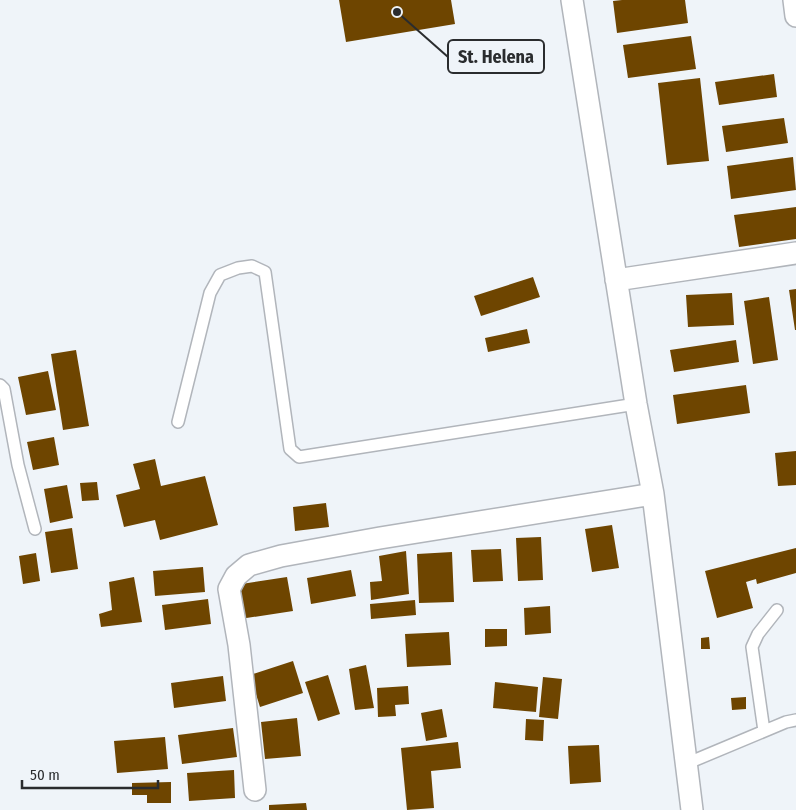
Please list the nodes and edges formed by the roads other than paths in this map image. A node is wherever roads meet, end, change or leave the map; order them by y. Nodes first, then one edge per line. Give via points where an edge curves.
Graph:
1 (572, 0) edge
2 (794, 0) edge
3 (796, 16) edge
4 (796, 254) edge
5 (616, 280) junction
6 (0, 385) edge
7 (636, 404) junction
8 (178, 422) dead end
9 (653, 494) junction
10 (35, 529) dead end
11 (777, 610) dead end
12 (796, 720) edge
13 (764, 731) junction
14 (688, 763) junction
15 (255, 790) dead end
16 (692, 810) edge

1 - 5 street
2 - 3 street
4 - 5 street
5 - 7 street
6 - 10 lane via 4,389 18,465
7 - 8 lane via 299,457 290,449 265,272 252,266 220,275 210,293
7 - 9 street
9 - 14 street
9 - 15 street via 380,538 249,565 236,576 229,589 239,645
11 - 13 lane via 752,647
12 - 13 lane
13 - 14 lane
14 - 16 street

